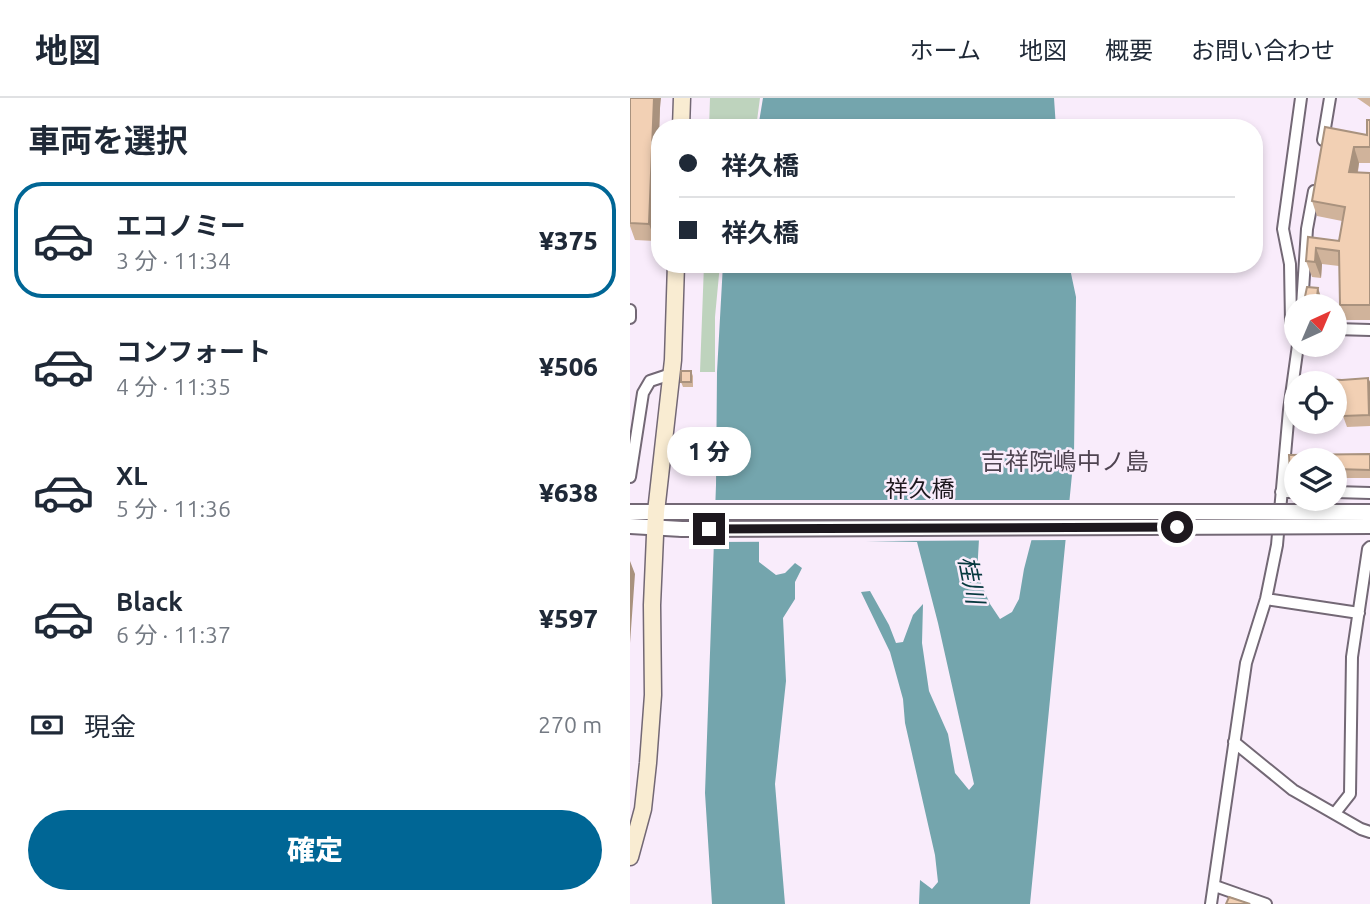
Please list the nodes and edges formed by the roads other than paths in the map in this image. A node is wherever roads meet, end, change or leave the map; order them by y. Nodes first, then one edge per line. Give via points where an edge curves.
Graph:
1 (682, 98) edge
2 (1301, 98) edge
3 (1330, 98) edge
4 (681, 119) edge
5 (1321, 151) edge
6 (1317, 177) edge
7 (676, 273) edge
8 (1291, 294) edge
9 (1303, 294) edge
10 (630, 310) edge
11 (630, 318) edge
12 (1348, 329) edge
13 (1370, 330) edge
14 (1296, 357) edge
15 (671, 373) junction
16 (630, 477) edge
17 (1281, 492) joint
18 (1347, 492) edge
19 (1370, 493) edge
20 (630, 512) edge
21 (1370, 512) edge
22 (656, 520) junction
23 (630, 526) edge
24 (1370, 526) edge
25 (1369, 548) edge
26 (1266, 599) junction
27 (1359, 613) junction
28 (1234, 742) junction
29 (1335, 813) junction
30 (1370, 832) edge
31 (630, 858) edge
32 (1215, 886) junction
33 (1211, 904) edge
34 (1266, 904) edge

1 - 4 main road
2 - 8 street via 1283,229
3 - 5 street
6 - 9 street via 1307,229
7 - 15 main road
10 - 11 street
12 - 13 street
14 - 17 street
15 - 16 street via 650,382 643,393
15 - 22 main road
17 - 26 street
18 - 19 street
20 - 22 street
21 - 22 street, 祥久橋, bridge via 680,512
22 - 23 street
22 - 24 street, 祥久橋, bridge via 682,529
22 - 31 main road via 648,763 643,809
25 - 27 street
26 - 27 street
26 - 28 street via 1246,663
27 - 29 street via 1352,657 1350,794
28 - 29 street via 1293,790
28 - 32 street
29 - 30 street
32 - 33 street
32 - 34 street

